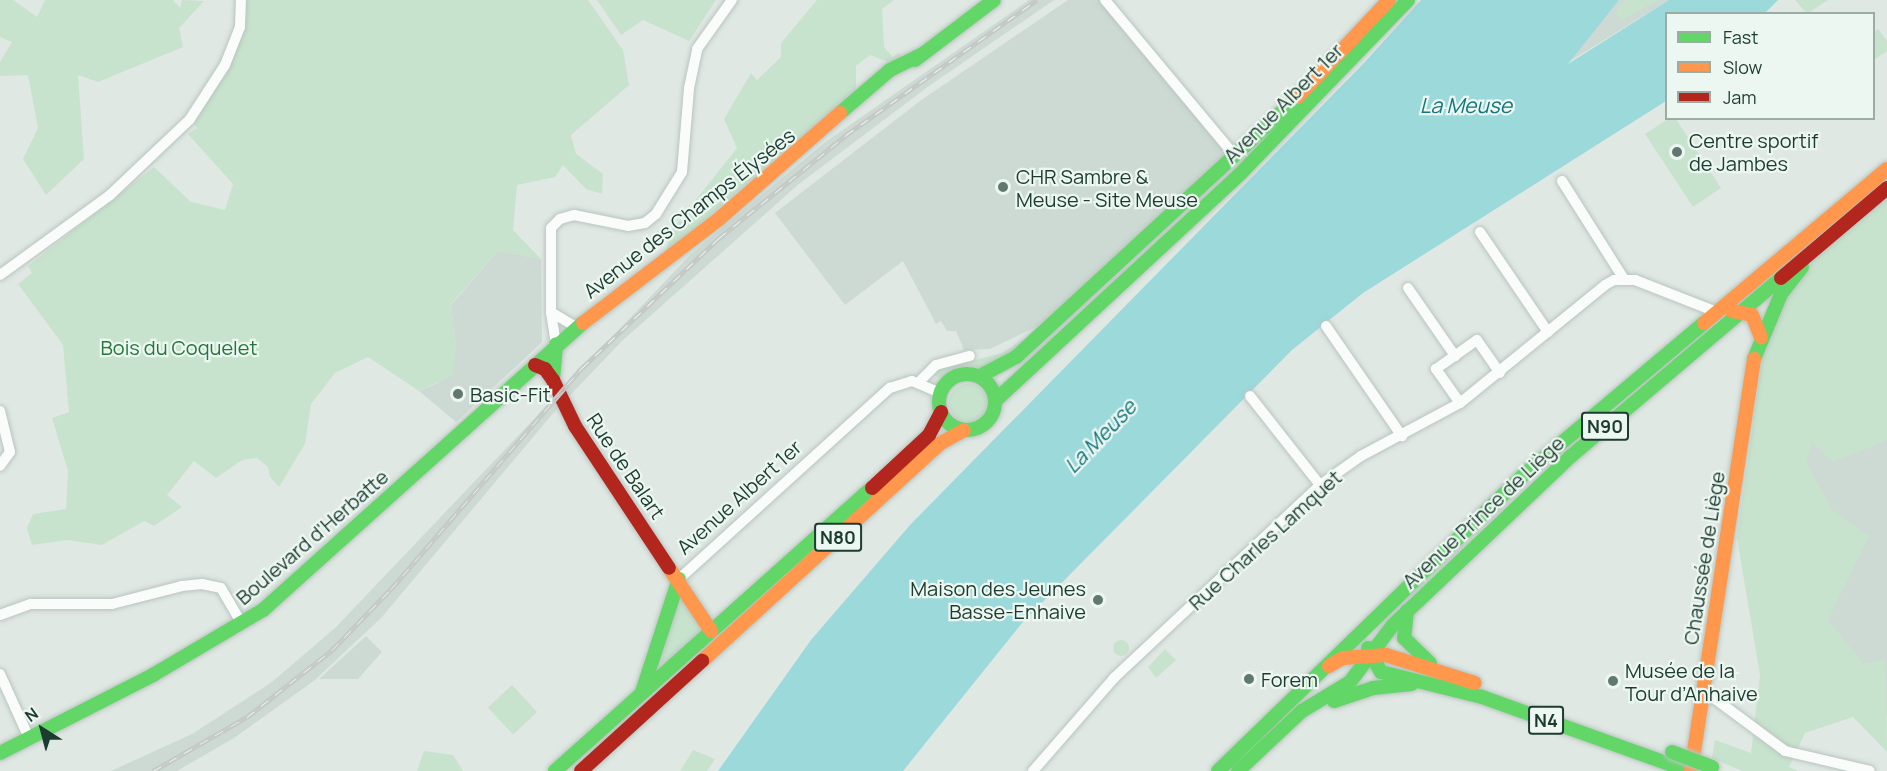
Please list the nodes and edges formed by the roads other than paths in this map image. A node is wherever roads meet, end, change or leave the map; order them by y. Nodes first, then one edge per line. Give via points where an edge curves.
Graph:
1 (241, 0) edge
2 (732, 0) edge
3 (994, 0) edge
4 (1106, 0) edge
5 (1389, 0) edge
6 (1408, 0) edge
7 (1236, 157) junction
8 (1887, 168) edge
9 (1242, 172) junction
10 (1562, 181) dead end
11 (1887, 188) edge
12 (1198, 192) junction
13 (1201, 210) junction
14 (1480, 232) dead end
15 (1821, 243) junction
16 (0, 275) edge
17 (1624, 279) junction
18 (1408, 288) dead end
19 (1714, 311) junction
20 (1738, 311) junction
21 (551, 312) junction
22 (1326, 326) dead end
23 (576, 327) junction
24 (1548, 332) junction
25 (1761, 337) junction
26 (556, 344) junction
27 (1755, 350) junction
28 (970, 356) dead end
29 (1455, 356) junction
30 (535, 365) junction
31 (1500, 373) junction
32 (980, 376) junction
33 (553, 380) junction
34 (918, 383) junction
35 (940, 393) junction
36 (1250, 396) dead end
37 (996, 400) junction
38 (1461, 403) junction
39 (0, 411) edge
40 (941, 412) junction
41 (964, 430) junction
42 (1402, 436) junction
43 (0, 466) edge
44 (1320, 485) junction
45 (679, 579) junction
46 (735, 610) junction
47 (1382, 611) junction
48 (1407, 611) junction
49 (0, 615) edge
50 (242, 624) junction
51 (711, 631) junction
52 (724, 640) junction
53 (706, 655) junction
54 (1371, 656) junction
55 (1323, 669) junction
56 (1438, 670) junction
57 (2, 676) edge
58 (1422, 683) junction
59 (644, 689) junction
60 (1703, 690) junction
61 (1284, 726) junction
62 (30, 740) junction
63 (582, 745) junction
64 (0, 753) edge
65 (1670, 758) junction
66 (1718, 769) edge
67 (543, 771) edge
68 (555, 771) edge
69 (570, 771) edge
70 (581, 771) edge
71 (1033, 771) edge
72 (1218, 771) edge
73 (1238, 771) edge
74 (1690, 771) edge
75 (1870, 771) edge

1 - 16 street via 235,44 206,101 110,195
2 - 21 street via 697,49 680,180 651,219 636,225 574,215 555,223 549,235
3 - 23 main road, Avenue des Champs Élysées via 923,54 890,70 666,262
4 - 7 street
5 - 7 main road, Avenue Albert 1er via 1331,64
6 - 9 main road, Avenue Albert 1er
7 - 9 main road
7 - 12 main road, Avenue Albert 1er
8 - 19 main road, N90
9 - 13 main road, Avenue Albert 1er
10 - 17 street
11 - 15 main road, Chaussée de Liège / N90
12 - 13 main road
12 - 32 main road, Avenue Albert 1er via 1016,357
13 - 37 main road, Avenue Albert 1er
14 - 24 street
15 - 20 main road, Avenue Prince de Liège / N90
15 - 25 main road, Chaussée de Liège via 1781,294
17 - 19 street
17 - 24 street, Rue Charles Lamquet via 1605,285
18 - 29 street
19 - 20 main road
19 - 47 main road, Avenue Prince de Liège / N90 via 1527,472
20 - 25 main road via 1752,315
20 - 27 main road, Chaussée de Liège via 1753,334
20 - 48 main road, Avenue Prince de Liège / N90 via 1570,457
21 - 23 street
21 - 26 street
22 - 42 street
23 - 26 main road, Avenue des Champs Élysées
24 - 31 street, Rue Charles Lamquet
25 - 27 main road, Chaussée de Liège
26 - 30 main road, Boulevard d'Herbatte
26 - 33 main road
27 - 60 main road, Chaussée de Liège
28 - 34 street via 936,365
29 - 31 street via 1477,340
29 - 38 street via 1436,369
30 - 33 main road, Rue de Balart via 545,369
30 - 50 main road, Boulevard d'Herbatte via 274,600
31 - 38 street, Rue Charles Lamquet
32 - 35 main road, Avenue Albert 1er via 956,375
32 - 37 main road via 991,386
33 - 45 main road, Rue de Balart via 575,426
34 - 35 street
34 - 45 street, Avenue Albert 1er via 905,381 890,388
35 - 40 main road
36 - 44 street
37 - 41 main road, Avenue Albert 1er via 989,420
38 - 42 street, Rue Charles Lamquet
39 - 43 street via 10,452
40 - 41 main road via 950,424
40 - 46 main road, Avenue Albert 1er / N80 via 929,435 908,456
41 - 52 main road, Avenue Albert 1er / N80 via 941,443
42 - 44 street, Rue Charles Lamquet via 1360,456
44 - 71 street, Rue Charles Lamquet via 1114,678
45 - 51 main road, Rue de Balart
45 - 59 main road, Avenue Albert 1er
46 - 51 main road, Avenue Albert 1er / N80
46 - 52 main road, Avenue Albert 1er / N80
47 - 54 main road via 1370,634
47 - 55 main road, Avenue Prince de Liège / N90
48 - 54 main road, Avenue Prince de Liège / N90
48 - 56 main road via 1404,638
49 - 50 street via 31,604 111,604 202,584 221,588
50 - 62 main road, Boulevard d'Herbatte
51 - 53 main road
51 - 59 main road, Avenue Albert 1er / N80
52 - 53 main road, Avenue Albert 1er / N80
53 - 70 main road, Avenue Albert 1er / N80
54 - 55 main road, N4 via 1343,658
54 - 56 main road, N4 via 1388,655
54 - 58 main road via 1381,672
54 - 61 main road, Avenue Prince de Liège / N90 via 1350,682
55 - 72 main road, Avenue Prince de Liège / N4
56 - 65 main road, N4
57 - 62 street
58 - 61 main road, N4 via 1357,693
58 - 65 main road, N4 via 1482,697
59 - 63 main road, Avenue Albert 1er / N80
59 - 69 main road, Avenue Albert 1er / N80 via 619,725
60 - 74 main road, Chaussée de Liège
60 - 75 street via 1785,751
61 - 73 main road, Avenue Prince de Liège / N4
62 - 64 main road, Boulevard d'Herbatte
63 - 67 main road, Avenue Albert 1er / N80
63 - 68 main road, Avenue Albert 1er / N80
65 - 66 main road, N4, bridge
65 - 74 main road, N4

